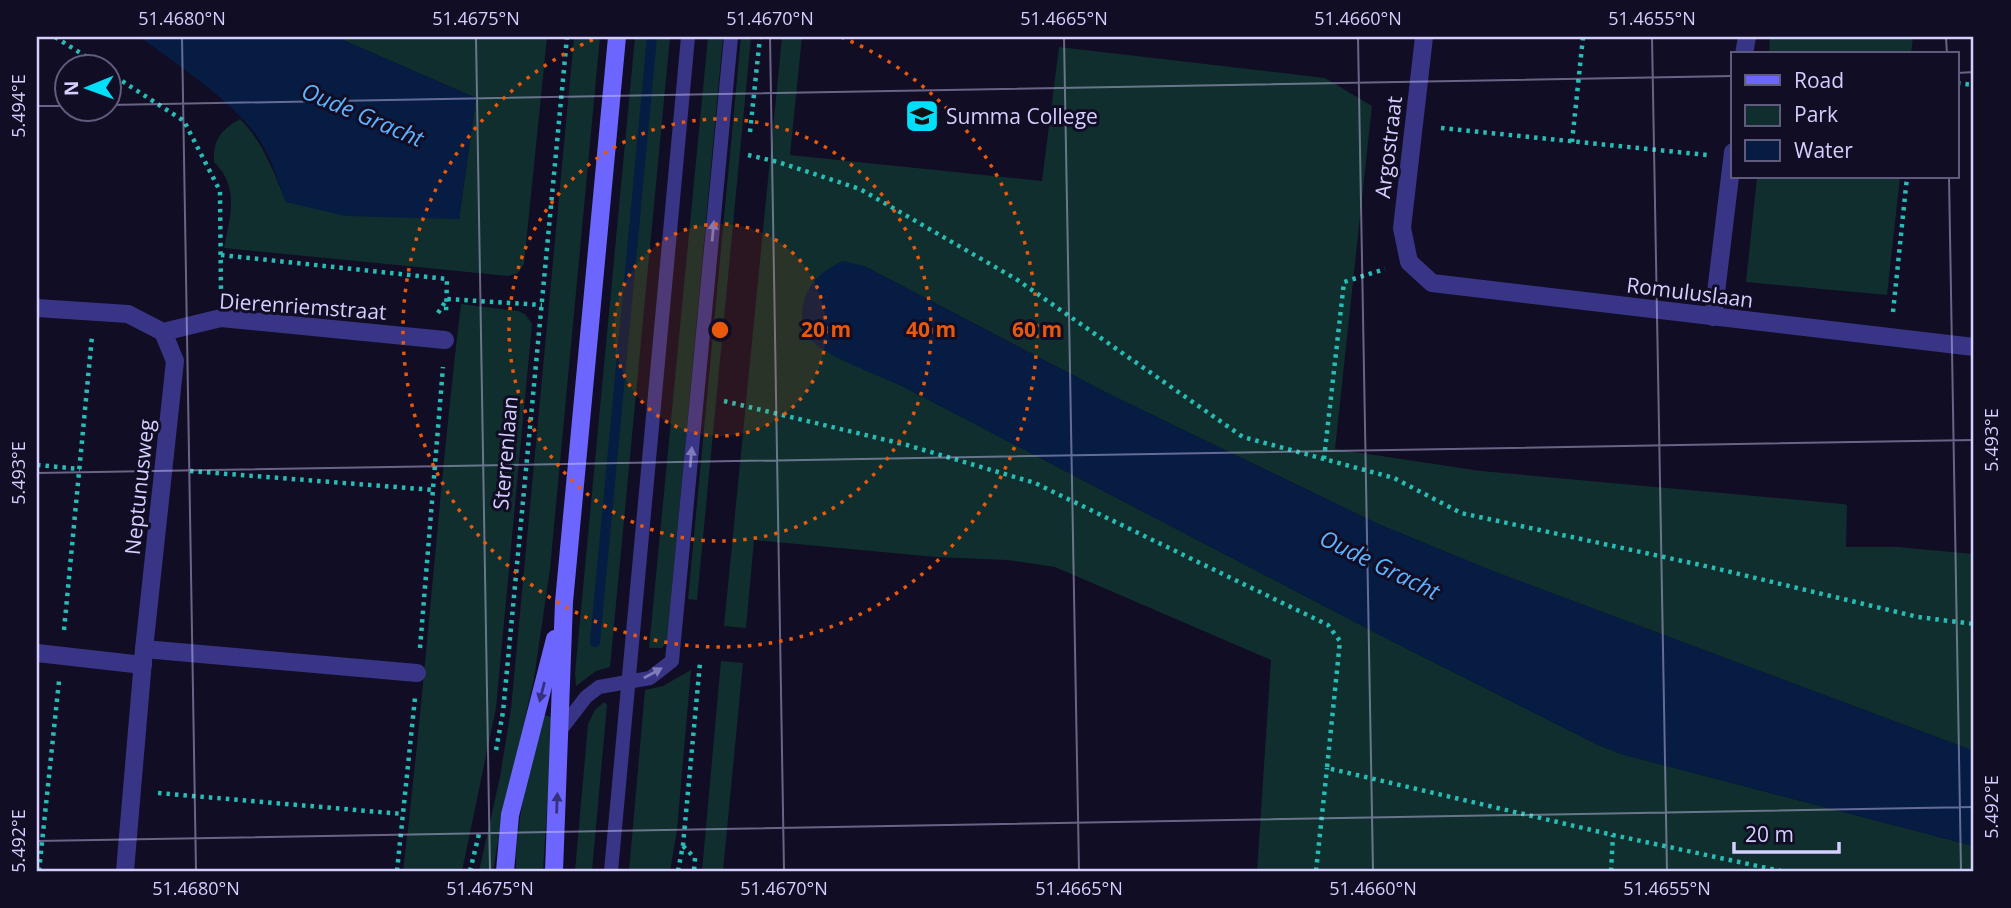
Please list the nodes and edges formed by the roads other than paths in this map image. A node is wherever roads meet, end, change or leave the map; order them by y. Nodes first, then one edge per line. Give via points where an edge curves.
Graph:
1 (617, 37) edge
2 (688, 37) edge
3 (731, 37) edge
4 (1424, 37) edge
5 (1731, 166) edge
6 (1409, 262) joint
7 (37, 308) edge
8 (1713, 317) junction
9 (163, 332) junction
10 (444, 340) road end
11 (1974, 347) edge
12 (564, 602) junction
13 (37, 653) edge
14 (144, 657) junction
15 (417, 673) road end
16 (628, 682) junction
17 (559, 732) junction
18 (125, 871) edge
19 (505, 871) edge
20 (554, 871) edge
21 (611, 871) edge

1 - 12 main road
2 - 16 lane
16 -> 3 lane via 650,678 672,661
4 - 6 street, Argostraat via 1402,228
5 - 8 street
6 - 8 street, Romuluslaan via 1432,283
7 - 9 street via 128,314
8 - 11 street, Romuluslaan
9 - 10 street, Dierenriemstraat via 221,318
9 - 14 street, Neptunusweg via 176,361
12 - 17 main road
12 -> 19 main road via 510,815
13 - 14 street
14 - 15 street
14 - 18 street, Neptunusweg
16 - 17 lane via 599,687
16 - 21 lane
20 -> 17 main road

